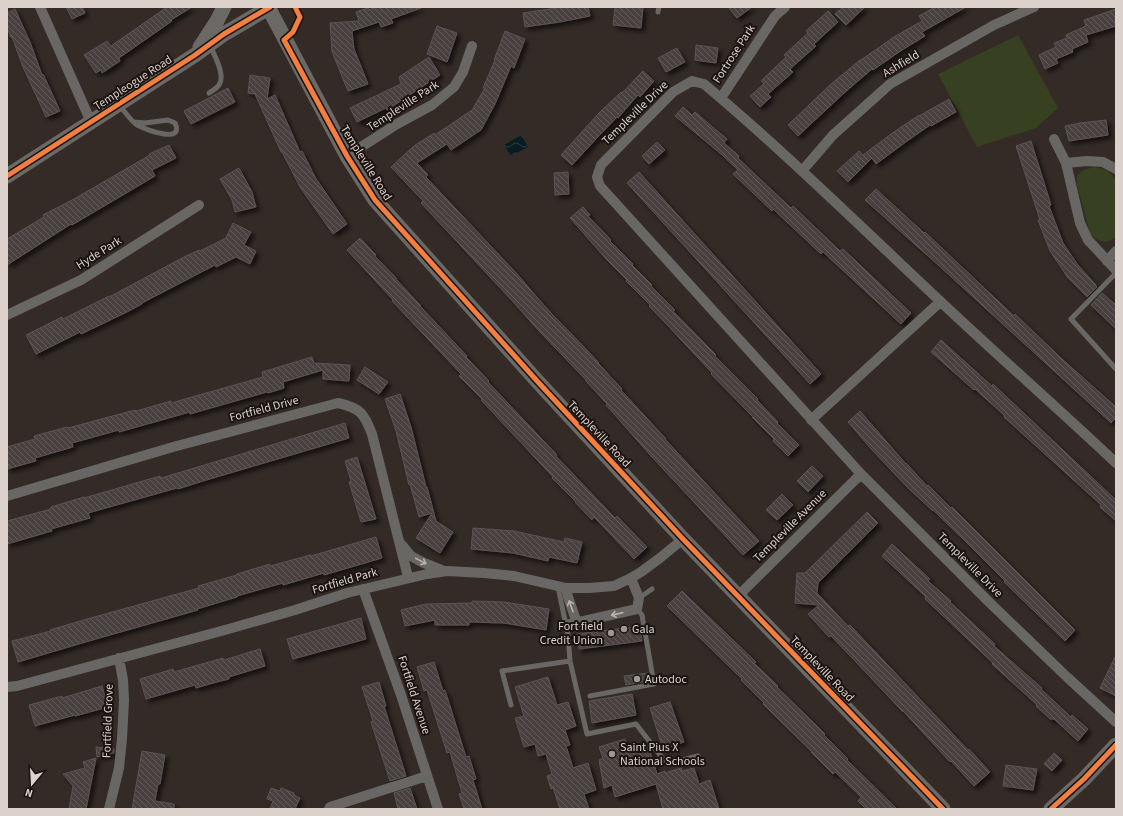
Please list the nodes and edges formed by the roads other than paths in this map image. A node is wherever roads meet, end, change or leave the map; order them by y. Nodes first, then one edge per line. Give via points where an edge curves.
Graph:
1 (40, 7) edge
2 (224, 7) edge
3 (268, 7) edge
4 (785, 7) edge
5 (1034, 7) edge
6 (210, 44) junction
7 (472, 46) dead end
8 (195, 55) junction
9 (209, 93) dead end
10 (722, 98) junction
11 (118, 104) junction
12 (91, 122) junction
13 (134, 122) junction
14 (1054, 139) dead end
15 (347, 156) junction
16 (1066, 163) junction
17 (1116, 169) edge
18 (802, 171) junction
19 (7, 176) edge
20 (200, 204) dead end
21 (1116, 251) edge
22 (1107, 261) junction
23 (1116, 272) edge
24 (940, 302) junction
25 (7, 315) edge
26 (1116, 369) edge
27 (811, 420) junction
28 (1116, 463) edge
29 (861, 474) junction
30 (7, 496) edge
31 (683, 539) junction
32 (400, 543) junction
33 (447, 572) junction
34 (408, 577) junction
35 (631, 578) junction
36 (562, 587) junction
37 (363, 589) junction
38 (652, 589) dead end
39 (737, 596) junction
40 (638, 603) junction
41 (578, 623) junction
42 (566, 625) junction
43 (118, 658) junction
44 (570, 661) junction
45 (7, 687) edge
46 (590, 696) dead end
47 (511, 705) dead end
48 (1116, 722) edge
49 (1116, 745) edge
50 (698, 756) dead end
51 (427, 776) junction
52 (109, 809) edge
53 (329, 809) edge
54 (438, 809) edge
55 (943, 809) edge
56 (1051, 809) edge

1 - 12 street
2 - 8 main road
3 - 6 main road, Templeogue Road
3 - 15 main road, Templeville Road
4 - 10 street, Fortrose Park via 775,16
5 - 18 street, Ashfield via 994,25 890,84 833,135
6 - 8 main road, Templeogue Road
6 - 9 lane via 222,78 220,84
7 - 15 street, Templeville Park via 463,72 454,87 432,105
8 - 11 main road, Templeogue Road
10 - 18 street, Templeville Drive
10 - 27 street, Templeville Drive via 704,84 692,81 673,92 601,165 598,177 600,186
11 - 12 main road, Templeogue Road
11 - 13 lane
12 - 19 main road, Templeogue Road
13 - 13 lane via 167,135 173,134 177,128 175,123 168,120
14 - 16 street
15 - 31 main road, Templeville Road via 375,200 397,226
16 - 17 street via 1086,160 1103,162
16 - 22 street via 1080,223 1088,240
18 - 24 street, Templeville Drive
20 - 25 street, Hyde Park via 81,280
21 - 22 street
22 - 23 street
23 - 26 lane via 1071,319
24 - 27 street
24 - 28 street, Templeville Drive
27 - 29 street, Templeville Drive
29 - 39 street, Templeville Avenue
29 - 48 street, Templeville Drive via 996,609
30 - 32 street, Fortfield Drive via 338,403 359,411 368,422
31 - 35 street, Fortfield Park
31 - 39 main road, Templeville Road
32 -> 33 street via 411,556
32 - 34 street, Fortfield Drive
33 - 34 street, Fortfield Park
33 - 36 street, Fortfield Park via 514,576
34 - 37 street, Fortfield Park
35 - 36 street, Fortfield Park via 614,586
35 - 40 street
41 -> 36 street
36 - 42 lane
37 - 43 street, Fortfield Park via 225,630
37 - 51 street, Fortfield Avenue
38 - 40 lane
39 - 55 main road, Templeville Road
40 -> 41 street
40 - 46 lane via 654,684
41 - 42 street
42 - 44 lane
43 - 45 street, Fortfield Park
43 - 52 street, Fortfield Grove via 124,700 122,739 119,768
44 - 47 lane via 502,671
44 - 50 lane via 587,734 636,724 667,764
49 - 56 main road
51 - 53 street
51 - 54 street, Fortfield Avenue

